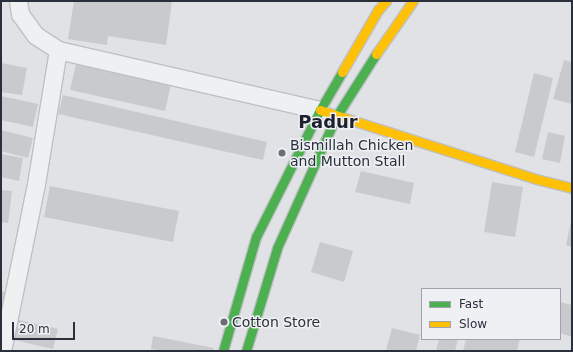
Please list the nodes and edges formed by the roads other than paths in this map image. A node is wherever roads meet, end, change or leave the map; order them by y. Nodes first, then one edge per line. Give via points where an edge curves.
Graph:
1 (18, 1) edge
2 (386, 1) edge
3 (413, 1) edge
4 (58, 50) junction
5 (320, 110) junction
6 (336, 117) junction
7 (572, 188) edge
8 (2, 351) edge
9 (223, 351) edge
10 (246, 351) edge

1 - 4 street via 20,14 35,35
2 - 5 main road via 378,10
3 - 6 main road
4 - 5 street
4 - 8 street via 36,184
5 - 6 main road
5 - 9 main road via 256,237
6 - 7 main road
6 - 10 main road via 277,248

